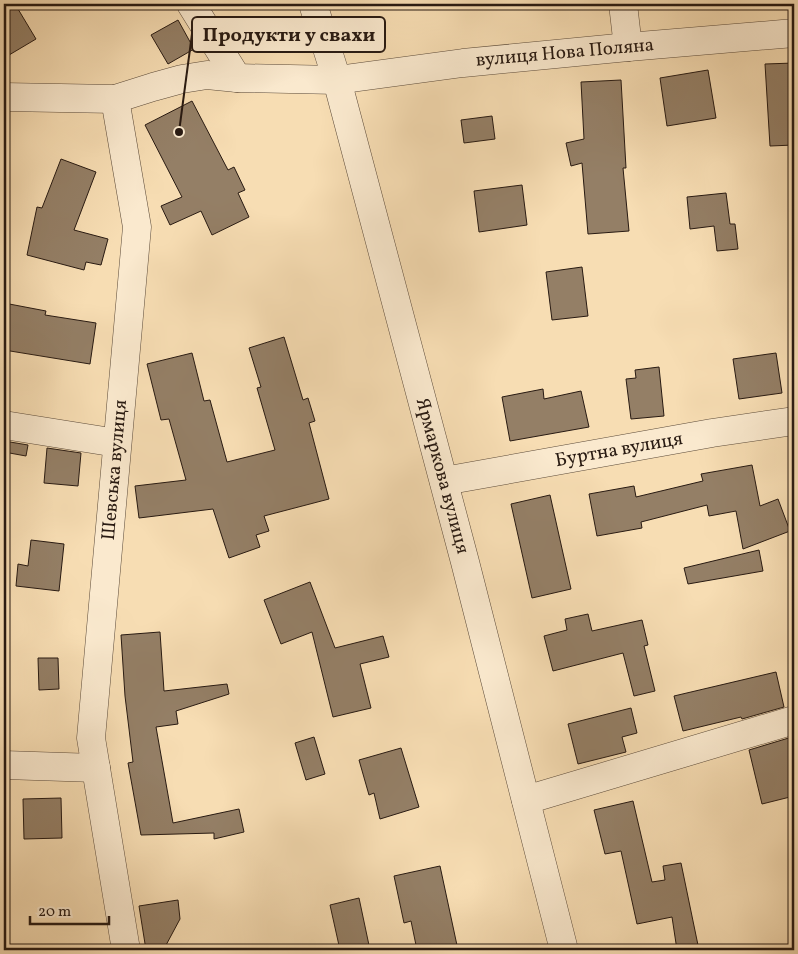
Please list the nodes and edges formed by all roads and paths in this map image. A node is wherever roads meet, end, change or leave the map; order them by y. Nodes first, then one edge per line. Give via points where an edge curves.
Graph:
1 (191, 4) edge
2 (313, 4) edge
3 (623, 4) edge
4 (794, 34) edge
5 (628, 47) junction
6 (237, 78) junction
7 (337, 80) junction
8 (4, 97) edge
9 (114, 99) junction
10 (794, 420) edge
11 (4, 425) edge
12 (117, 443) junction
13 (444, 481) junction
14 (794, 720) edge
15 (4, 765) edge
16 (96, 768) junction
17 (526, 800) junction
18 (126, 950) edge
19 (564, 950) edge

1 - 6 street
2 - 7 street, Ярмаркова вулиця
3 - 5 street
4 - 5 street, вулиця Нова Поляна
5 - 7 street, вулиця Нова Поляна via 463,63
6 - 7 street, вулиця Нова Поляна
6 - 9 street, вулиця Нова Поляна via 207,76 182,80
7 - 13 street, Ярмаркова вулиця
8 - 9 street
9 - 12 street, Шевська вулиця via 136,227
10 - 13 street, Буртна вулиця
11 - 12 street
12 - 16 street, Шевська вулиця via 90,738
13 - 17 street, Ярмаркова вулиця
14 - 17 street
15 - 16 street
16 - 18 street, Шевська вулиця
17 - 19 street, Ярмаркова вулиця

